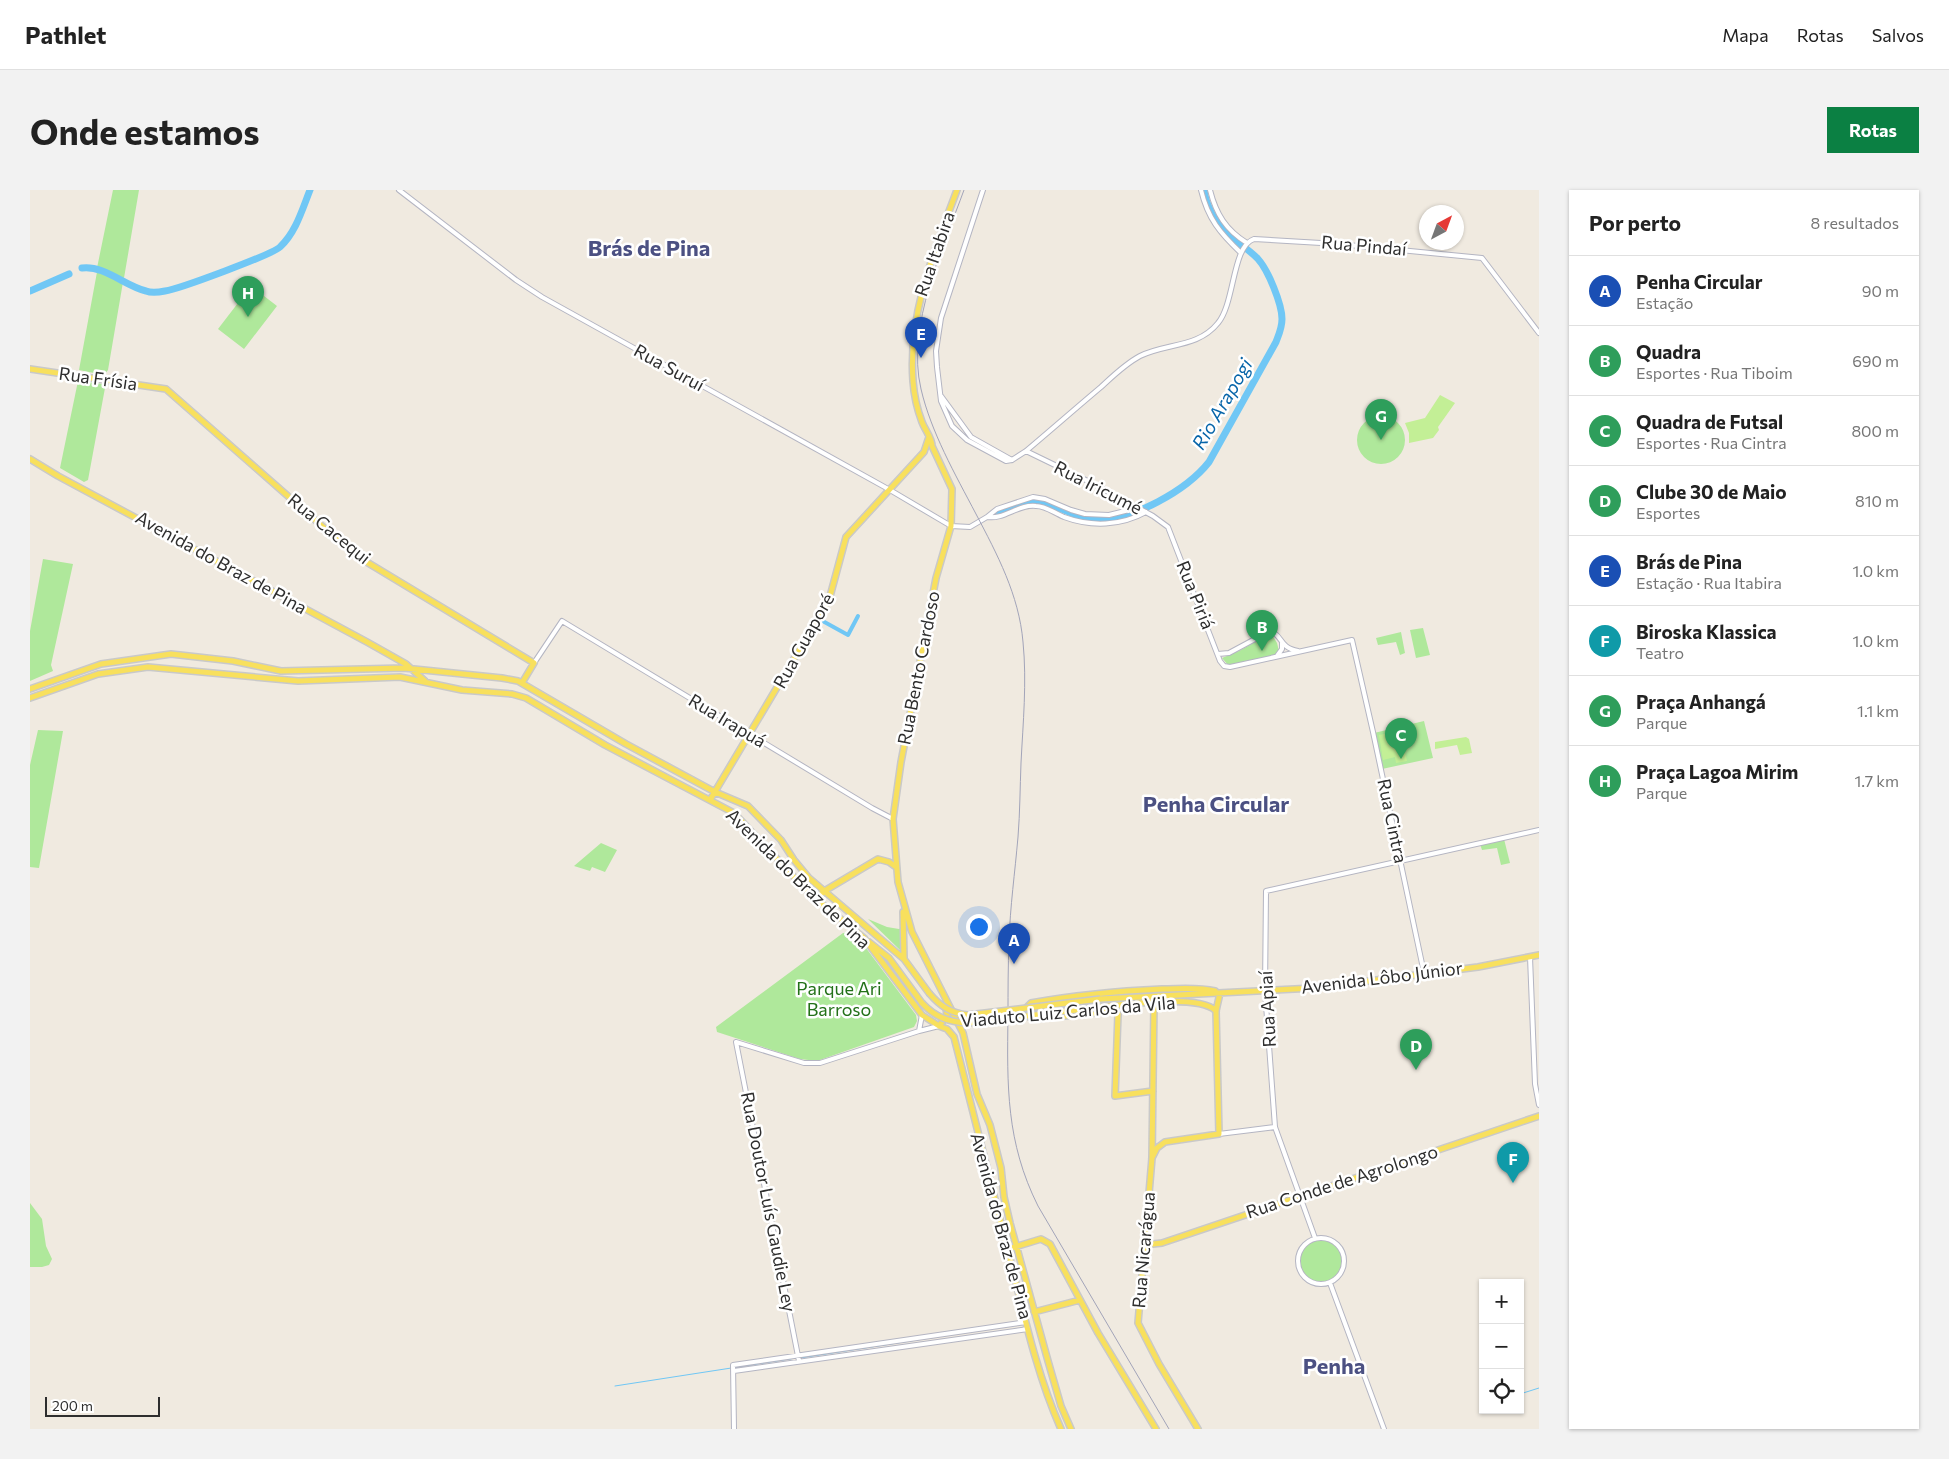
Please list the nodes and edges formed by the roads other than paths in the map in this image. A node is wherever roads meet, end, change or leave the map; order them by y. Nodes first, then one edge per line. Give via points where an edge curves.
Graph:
1 (399, 190) edge
2 (957, 190) edge
3 (983, 190) edge
4 (1201, 190) edge
5 (1210, 190) edge
6 (1246, 244) junction
7 (1242, 251) junction
8 (1539, 333) edge
9 (30, 369) edge
10 (166, 389) joint
11 (940, 395) junction
12 (929, 437) junction
13 (1026, 451) junction
14 (924, 452) junction
15 (935, 452) junction
16 (30, 459) edge
17 (1012, 460) junction
18 (890, 490) junction
19 (1142, 510) junction
20 (987, 517) junction
21 (951, 526) junction
22 (1168, 527) joint
23 (1282, 643) junction
24 (1299, 652) junction
25 (1218, 654) junction
26 (1275, 658) junction
27 (534, 663) junction
28 (411, 668) junction
29 (425, 681) junction
30 (522, 683) junction
31 (30, 689) edge
32 (30, 698) edge
33 (750, 735) junction
34 (715, 792) junction
35 (710, 800) junction
36 (893, 819) junction
37 (1539, 830) edge
38 (1400, 860) junction
39 (896, 867) junction
40 (823, 892) junction
41 (815, 899) junction
42 (904, 906) junction
43 (864, 938) junction
44 (1539, 955) edge
45 (1530, 957) junction
46 (904, 958) junction
47 (1424, 973) junction
48 (1265, 991) junction
49 (929, 993) joint
50 (1222, 993) junction
51 (945, 998) junction
52 (1154, 1003) junction
53 (1216, 1011) junction
54 (947, 1013) junction
55 (924, 1016) junction
56 (939, 1026) junction
57 (919, 1031) junction
58 (1153, 1091) junction
59 (1539, 1105) edge
60 (1539, 1116) edge
61 (1275, 1127) junction
62 (1219, 1134) junction
63 (1152, 1158) junction
64 (1299, 1196) junction
65 (1316, 1238) junction
66 (1146, 1241) junction
67 (1017, 1246) junction
68 (1008, 1249) junction
69 (1330, 1283) junction
70 (1080, 1300) junction
71 (1034, 1312) junction
72 (1026, 1322) junction
73 (1009, 1324) junction
74 (1028, 1329) junction
75 (1010, 1332) junction
76 (909, 1342) junction
77 (799, 1358) junction
78 (734, 1368) junction
79 (734, 1429) edge
80 (1060, 1429) edge
81 (1071, 1429) edge
82 (1156, 1429) edge
83 (1198, 1429) edge
84 (1384, 1429) edge

1 - 18 street, Rua Suruí via 536,293
2 - 12 main road, Rua Itabira via 923,286 914,332 915,392
3 - 11 street via 940,318 936,350
4 - 7 street via 1213,223
5 - 6 street via 1221,220
6 - 7 street
6 - 8 street, Rua Pindaí via 1265,238 1482,258
7 - 13 street via 1227,308 1209,333 1128,363
9 - 10 main road, Rua Frísia
10 - 27 main road, Rua Cacequi via 355,555
11 - 17 street via 971,437
11 - 17 street via 948,421 959,435 1002,460
12 - 14 main road, Rua Guaporé
12 - 15 main road, Rua Bento Cardoso
13 - 17 street
13 - 19 street, Rua Iricumé
14 - 15 main road
14 - 18 main road, Rua Guaporé
15 - 21 main road, Rua Bento Cardoso via 952,489
16 - 28 main road, Avenida do Braz de Pina
18 - 21 street, Rua Suruí
18 - 33 main road, Rua Guaporé via 846,537 829,600
19 - 20 street via 1109,515 1085,514 1033,497 998,509
19 - 20 street via 1126,521 1095,524 1034,506 994,518
19 - 22 street, Rua Iricumé
20 - 21 street via 970,527
21 - 36 main road, Rua Bento Cardoso via 934,587
22 - 25 street, Rua Piriá
23 - 24 street
23 - 25 street via 1270,631 1229,653
23 - 26 street via 1282,649
24 - 26 street
24 - 38 street, Rua Cintra via 1352,640
25 - 26 street, Rua Piriá via 1222,664 1230,667
27 - 30 main road
27 - 33 street, Rua Irapuá via 562,621
28 - 29 main road, Avenida do Braz de Pina
28 - 30 main road, Avenida do Braz de Pina
28 - 31 main road via 281,671 233,661 164,654 101,664
29 - 32 main road via 396,676 298,681 148,667 91,676
29 - 35 main road, Avenida do Braz de Pina via 462,690 526,698 605,745
30 - 34 main road, Avenida do Braz de Pina
33 - 34 main road, Rua Guaporé
33 - 36 street, Rua Irapuá
34 - 35 main road, Rua Guaporé
34 - 40 main road, Avenida do Braz de Pina via 744,804 756,813
35 - 41 main road, Avenida do Braz de Pina via 741,819
36 - 39 main road, Rua Bento Cardoso
37 - 38 street
38 - 47 street, Rua Cintra
38 - 48 street, Rua Apiaí via 1266,891
39 - 40 main road via 878,859
39 - 42 main road, Rua Bento Cardoso
40 - 41 main road
40 - 46 main road, Avenida do Braz de Pina
41 - 43 main road, Avenida do Braz de Pina
42 - 46 main road
42 - 51 main road, Avenida do Braz de Pina via 912,932
43 - 52 main road, Viaduto Luiz Carlos da Vila, bridge via 888,958 934,1015 953,1022
43 - 55 main road, Avenida do Braz de Pina
44 - 45 main road, Avenida Lôbo Júnior
45 - 47 main road, Avenida Lôbo Júnior
45 - 59 street via 1535,1084
46 - 49 main road, Avenida do Braz de Pina
47 - 48 main road, Avenida Lôbo Júnior via 1314,988
48 - 50 main road, Avenida Lôbo Júnior
48 - 61 street, Rua Apiaí
49 - 50 main road, Avenida Lôbo Júnior, bridge via 950,1011 968,1015 1100,999
50 - 53 main road
50 - 58 main road, Avenida Lôbo Júnior via 1201,988 1124,990 1032,1003 1026,1008 1030,1018 1039,1020 1116,1011 1114,1096
51 - 54 main road
51 - 67 main road, Avenida do Braz de Pina via 962,1032 977,1094 990,1125
52 - 53 main road, Viaduto Luiz Carlos da Vila via 1198,1002
52 - 58 main road, Rua Nicarágua
53 - 62 main road
54 - 55 main road via 942,1017
54 - 56 main road
55 - 56 main road, Avenida do Braz de Pina
55 - 57 street
56 - 57 street
56 - 68 main road, Avenida do Braz de Pina via 949,1030 954,1037
57 - 77 street, Rua Doutor Luís Gaudie Ley via 820,1064 804,1063 736,1042
58 - 63 main road, Rua Nicarágua
60 - 64 main road, Rua Conde de Agrolongo
61 - 62 street
61 - 64 street, Rua Apiaí
62 - 63 main road via 1165,1142
63 - 66 main road, Rua Nicarágua
64 - 65 street, Rua Apiaí
64 - 66 main road, Rua Conde de Agrolongo via 1162,1243
65 - 69 street via 1334,1242 1344,1256 1342,1273
65 - 69 street via 1302,1248 1298,1259 1299,1271 1318,1285
66 - 83 main road, Rua Nicarágua via 1138,1323
67 - 68 main road
67 - 70 main road via 1040,1239 1048,1242
67 - 71 main road, Avenida do Braz de Pina
68 - 72 main road, Avenida do Braz de Pina
69 - 84 street
70 - 71 main road
70 - 82 main road
71 - 81 main road, Avenida do Braz de Pina via 1061,1406
72 - 73 street
72 - 74 main road, Avenida do Braz de Pina
73 - 75 street
73 - 76 street
74 - 75 street
74 - 80 main road, Avenida do Braz de Pina
75 - 76 street
76 - 77 street
77 - 78 street
77 - 78 street
78 - 79 street

